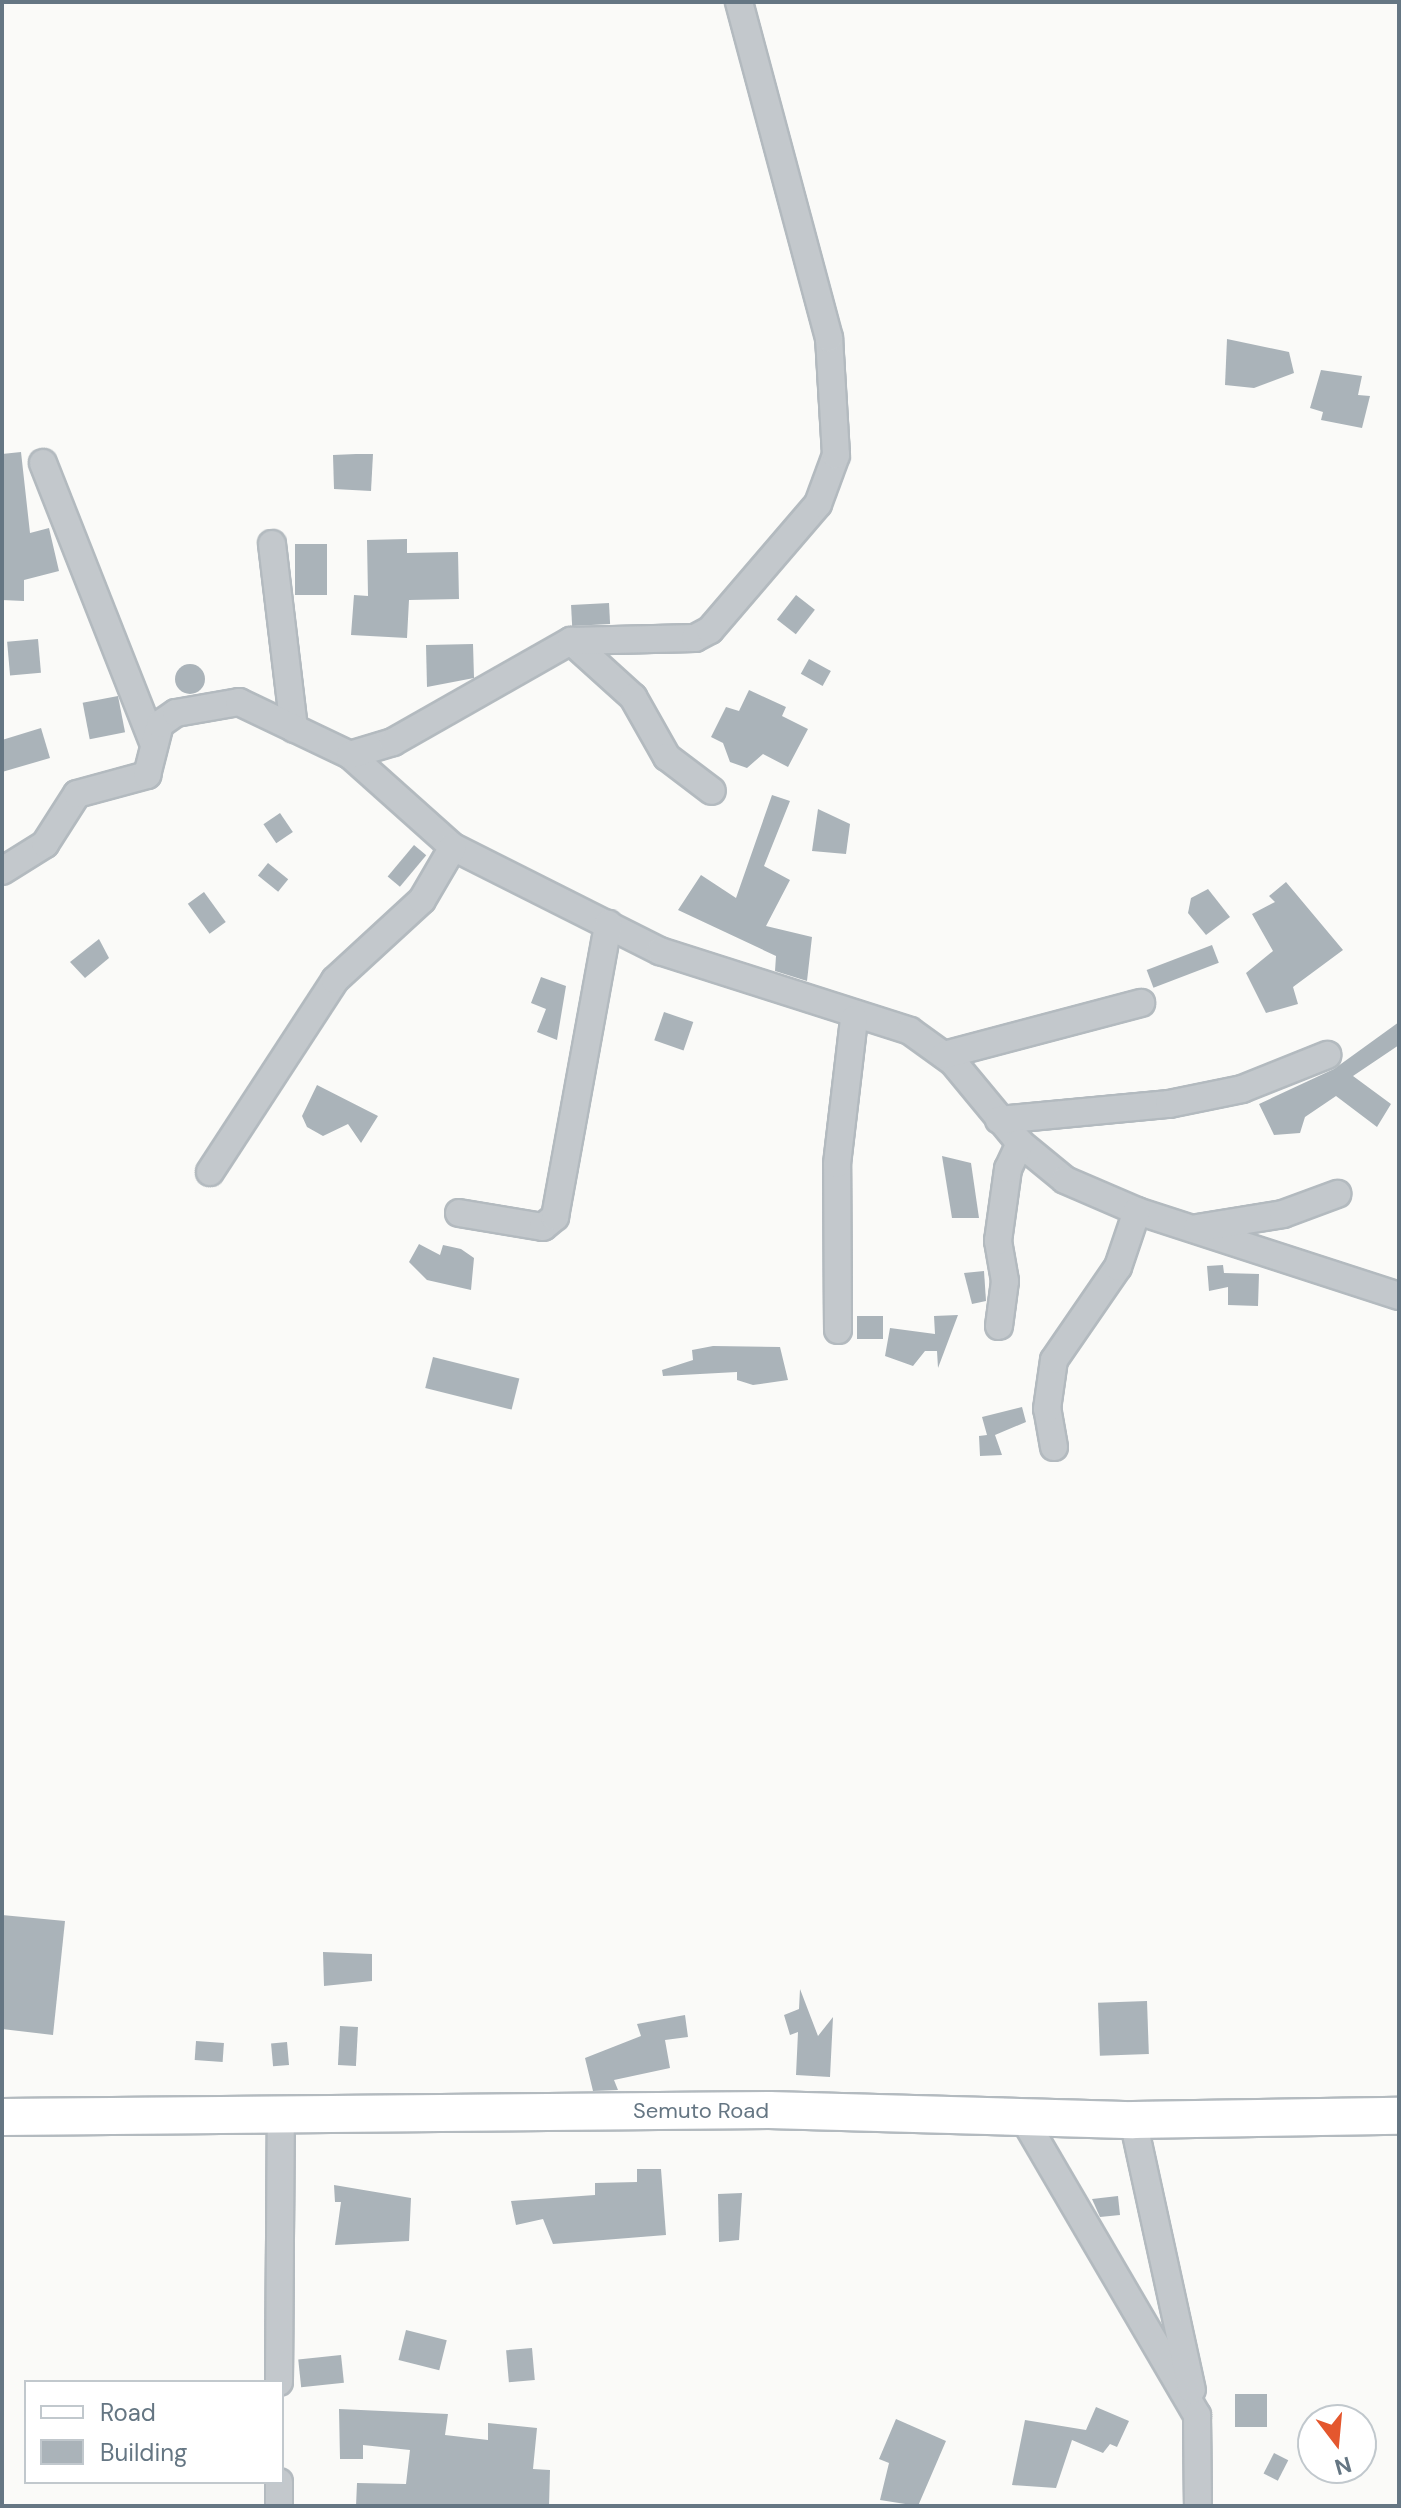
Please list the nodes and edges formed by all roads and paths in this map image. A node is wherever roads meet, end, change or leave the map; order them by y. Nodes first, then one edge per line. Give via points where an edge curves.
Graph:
1 (739, 2) edge
2 (43, 463) dead end
3 (272, 544) dead end
4 (571, 641) junction
5 (294, 729) junction
6 (153, 742) junction
7 (350, 755) junction
8 (712, 791) dead end
9 (453, 847) junction
10 (2, 871) edge
11 (608, 924) junction
12 (1141, 1003) dead end
13 (854, 1019) junction
14 (944, 1055) junction
15 (1327, 1055) dead end
16 (999, 1120) junction
17 (1020, 1143) junction
18 (210, 1172) dead end
19 (1337, 1194) dead end
20 (1137, 1211) junction
21 (459, 1213) dead end
22 (1192, 1228) junction
23 (1399, 1296) edge
24 (999, 1326) dead end
25 (838, 1330) dead end
26 (1054, 1447) dead end
27 (1021, 2114) junction
28 (281, 2115) junction
29 (1399, 2116) edge
30 (2, 2117) edge
31 (1133, 2120) junction
32 (279, 2380) edge
33 (1197, 2415) junction
34 (279, 2484) edge
35 (279, 2506) edge
36 (1198, 2506) edge

1 - 4 street via 829,338 836,455 818,504 710,630 695,638
2 - 6 street
3 - 5 street
4 - 7 street via 393,742
4 - 8 street via 633,697 667,757
5 - 6 street via 239,702 195,705 160,724
5 - 7 street
6 - 10 street via 147,775 77,794 45,844
7 - 9 street
9 - 11 street
9 - 18 street via 422,900 335,980
11 - 13 street via 660,951
11 - 21 street via 555,1217 543,1227
12 - 14 street
13 - 14 street via 910,1031
13 - 25 street via 837,1164
14 - 16 street
15 - 16 street via 1242,1089 1169,1104
16 - 17 street
17 - 20 street via 1065,1180
17 - 24 street via 1008,1169 998,1241 1005,1281
19 - 22 street via 1283,1214
20 - 22 street
20 - 26 street via 1118,1267 1054,1360 1047,1409
22 - 23 street
27 - 28 main road, Semuto Road
27 - 31 main road, Semuto Road
27 - 33 street
28 - 30 main road, Semuto Road
28 - 32 street
29 - 31 main road, Semuto Road
31 - 33 street
33 - 36 street
34 - 35 street

